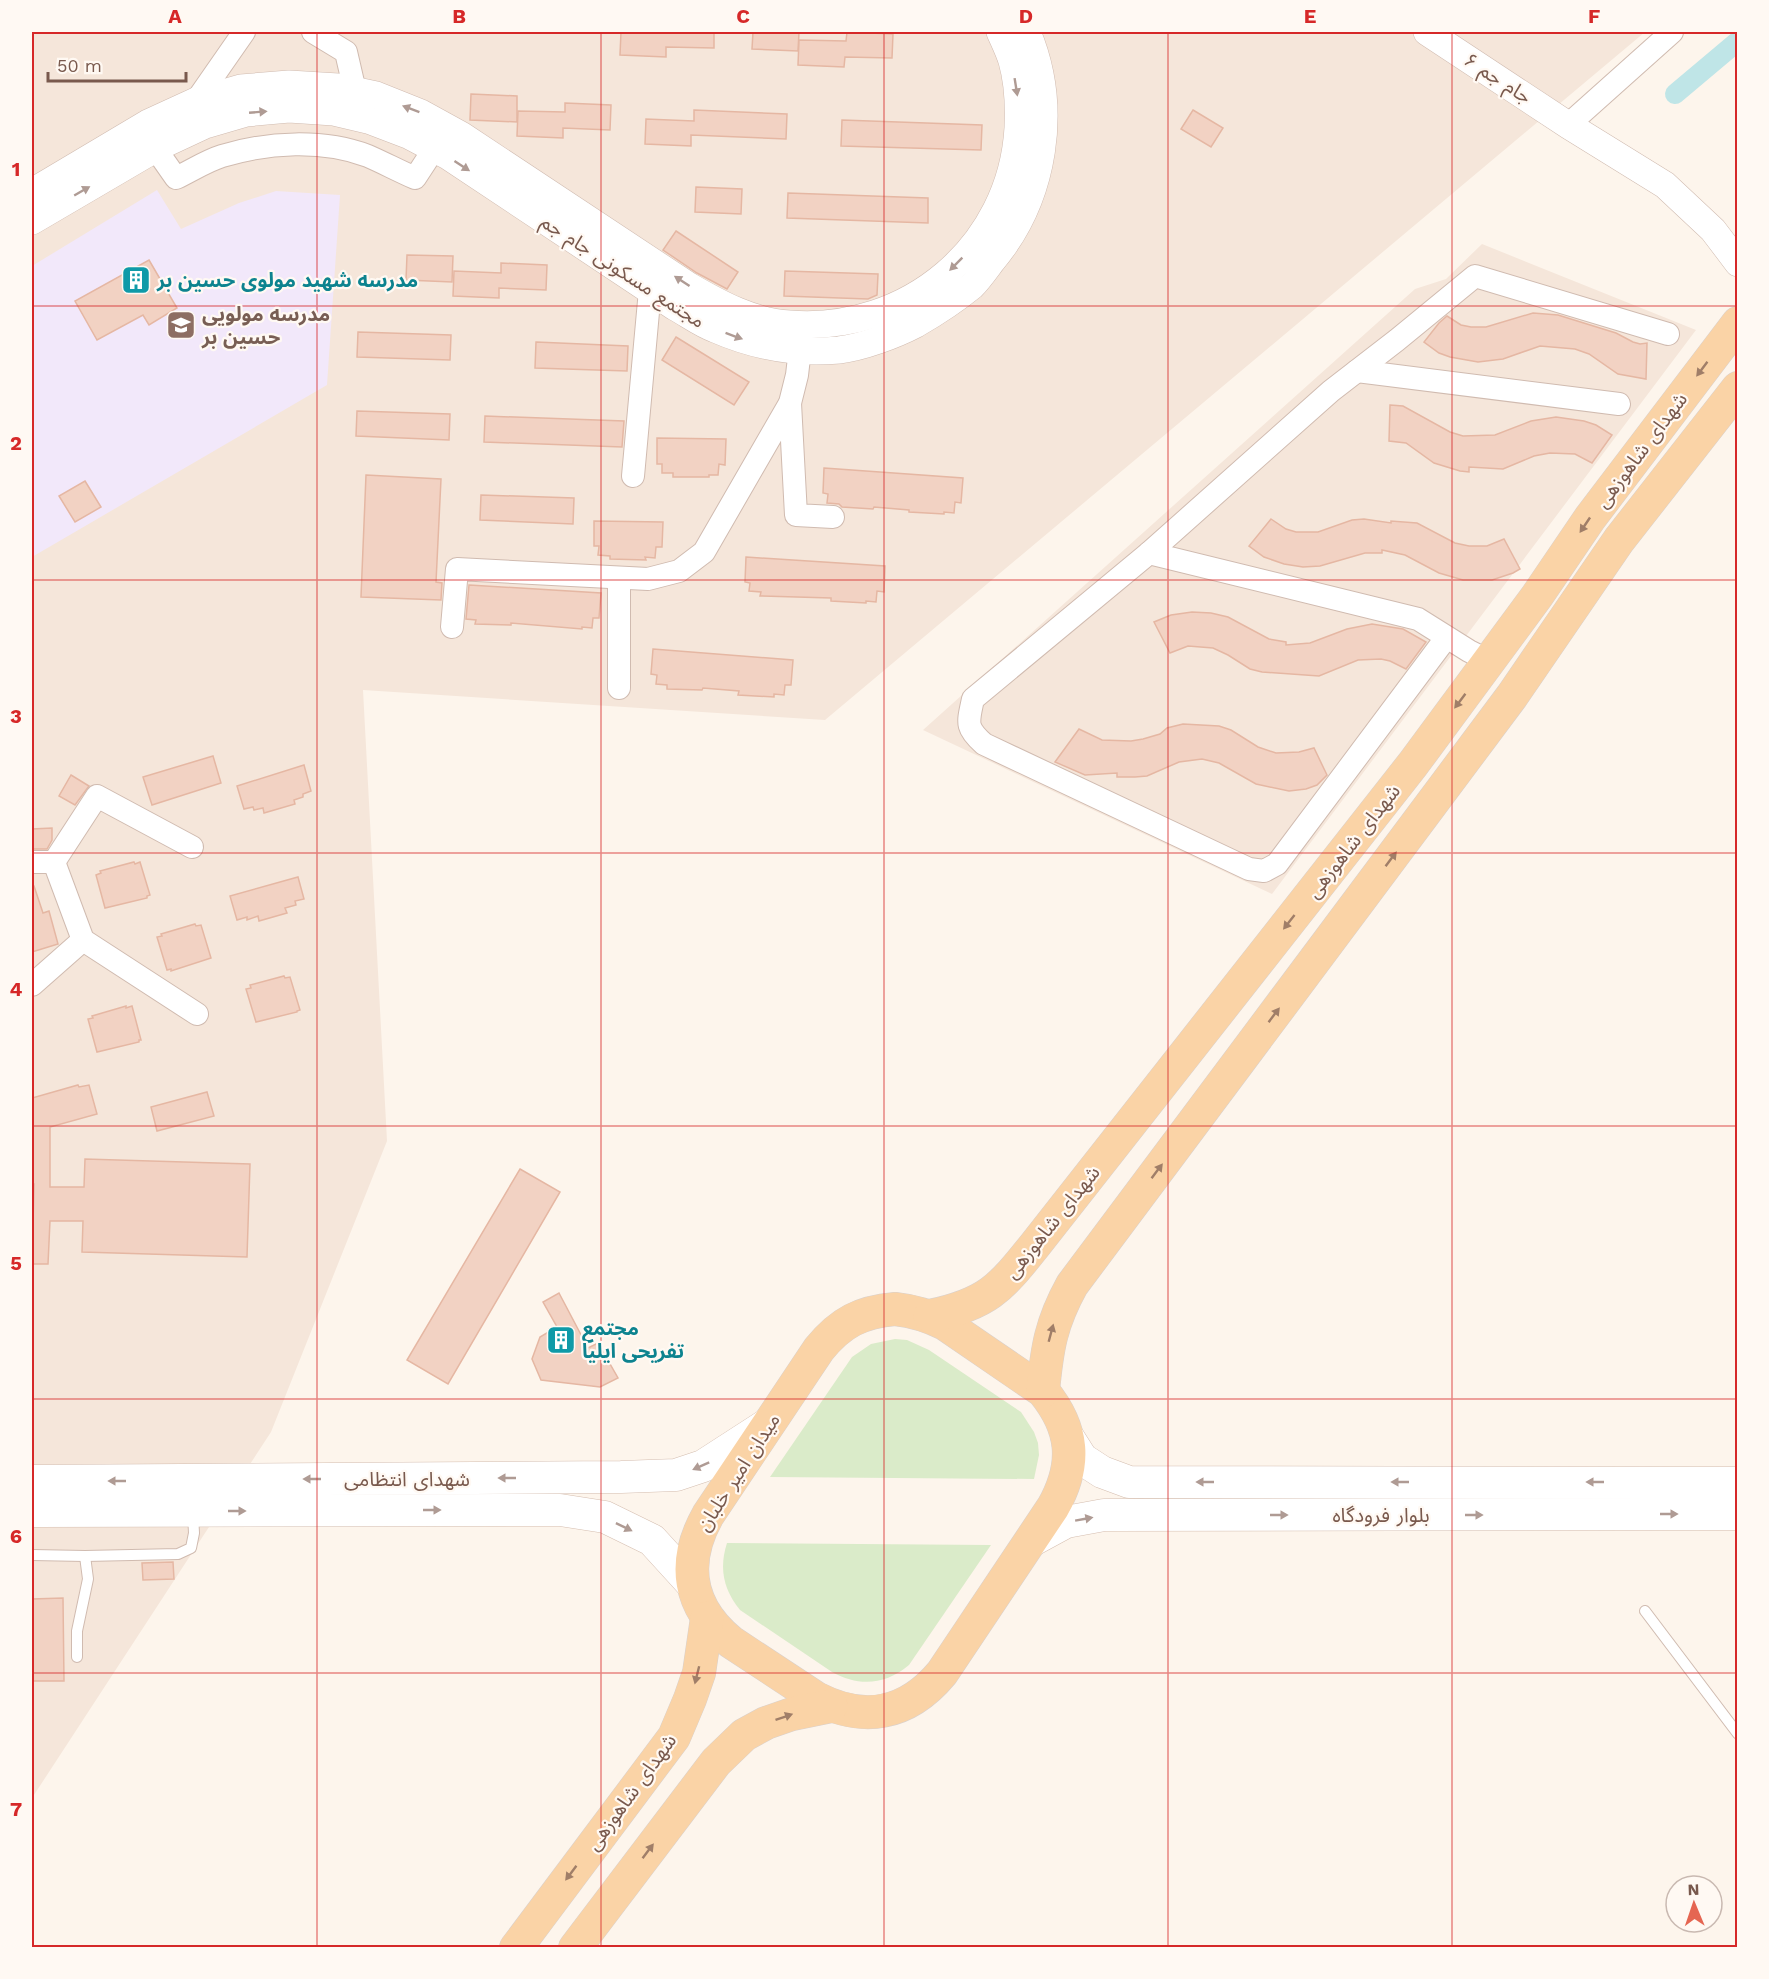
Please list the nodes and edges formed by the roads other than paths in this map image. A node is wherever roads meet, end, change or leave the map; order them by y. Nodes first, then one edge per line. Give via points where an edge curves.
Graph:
1 (244, 32) edge
2 (313, 32) edge
3 (1000, 32) edge
4 (1027, 32) edge
5 (1427, 32) edge
6 (1671, 32) edge
7 (355, 91) junction
8 (200, 113) junction
9 (1568, 125) junction
10 (149, 137) junction
11 (441, 138) junction
12 (32, 192) edge
13 (1011, 208) junction
14 (32, 221) edge
15 (1737, 263) edge
16 (650, 290) junction
17 (1737, 323) edge
18 (1668, 334) dead end
19 (800, 350) junction
20 (1357, 371) junction
21 (1737, 388) edge
22 (789, 403) junction
23 (1619, 404) dead end
24 (633, 476) dead end
25 (832, 517) dead end
26 (1149, 553) junction
27 (619, 579) junction
28 (1537, 596) junction
29 (1565, 618) junction
30 (452, 627) dead end
31 (1446, 638) junction
32 (1490, 661) junction
33 (618, 688) dead end
34 (192, 847) dead end
35 (32, 862) edge
36 (54, 862) junction
37 (83, 940) junction
38 (32, 985) edge
39 (197, 1014) dead end
40 (930, 1316) junction
41 (1043, 1391) junction
42 (768, 1424) junction
43 (1068, 1437) junction
44 (32, 1481) edge
45 (1737, 1483) edge
46 (192, 1495) junction
47 (32, 1511) edge
48 (1737, 1514) edge
49 (1031, 1541) junction
50 (32, 1555) edge
51 (85, 1556) junction
52 (693, 1584) junction
53 (1645, 1611) dead end
54 (707, 1618) junction
55 (77, 1656) dead end
56 (831, 1706) junction
57 (1737, 1734) edge
58 (516, 1947) edge
59 (575, 1947) edge

1 - 8 street
2 - 7 street via 346,52
3 -> 13 street, مجتمع مسکونی جام جم via 1012,61 1019,107 1016,152 1005,193
4 - 13 street, مجتمع مسکونی جام جم via 1036,54 1045,105 1042,156 1028,203
5 - 9 street, جام جم ۶
6 - 9 street
7 - 8 street, مجتمع مسکونی جام جم via 289,84 241,88
11 -> 7 street, مجتمع مسکونی جام جم via 421,113
8 - 10 street, مجتمع مسکونی جام جم
8 -> 11 street, مجتمع مسکونی جام جم via 289,109 334,112 410,136
9 - 15 street, جام جم ۶ via 1665,185 1713,231
10 - 11 street via 176,178 220,156 255,147 294,144 335,147 367,156 415,178
10 - 12 street, مجتمع مسکونی جام جم
14 -> 10 street, مجتمع مسکونی جام جم
13 -> 11 street, مجتمع مسکونی جام جم via 986,229 955,267 919,294 885,311 837,324 789,324 755,318 724,306
11 -> 16 street, مجتمع مسکونی جام جم via 448,156
13 - 19 street, مجتمع مسکونی جام جم via 1007,243 973,285 932,315 895,335 840,350
16 -> 19 street, مجتمع مسکونی جام جم via 713,329 748,342
16 - 24 street
17 -> 28 main road, شهدای شاهوزهی via 1590,518
18 - 20 street via 1475,276
19 - 22 street
20 - 23 street
20 - 26 street
21 - 29 main road, شهدای شاهوزهی via 1618,540
22 - 25 street via 796,516
22 - 27 street via 704,552 679,571 648,579
26 - 31 street via 1418,619
26 - 31 street via 973,699 968,721 972,733 984,744 1249,869 1264,871 1277,864
27 - 30 street via 457,568
27 - 33 street
28 - 29 main road
28 - 32 main road, شهدای شاهوزهی
41 -> 29 main road, شهدای شاهوزهی via 1053,1324 1072,1285
31 - 32 street
32 -> 40 main road, شهدای شاهوزهی via 1399,783 1007,1280 976,1303
34 - 36 street via 97,796
35 - 36 street
36 - 37 street
37 - 38 street
37 - 39 street
40 - 41 main road, میدان امیر خلبان
40 - 42 main road, میدان امیر خلبان via 895,1309 868,1313 844,1324 819,1349
41 - 43 main road, میدان امیر خلبان via 1063,1420
42 -> 46 main road, شهدای انتظامی via 703,1466 676,1475
42 - 52 main road, میدان امیر خلبان via 698,1532 693,1549
45 -> 43 main road, بلوار فرودگاه via 1129,1482 1082,1459
43 - 49 main road, میدان امیر خلبان via 1070,1455 1063,1490
46 -> 44 main road, شهدای انتظامی
46 - 47 main road, شهدای انتظامی
46 - 51 lane via 191,1548 178,1554
46 -> 52 main road, شهدای انتظامی via 561,1510 605,1517 652,1540
49 -> 48 main road, بلوار فرودگاه via 1066,1522 1104,1515
49 - 56 main road, میدان امیر خلبان via 942,1673 917,1698 884,1711 866,1713
50 - 51 lane
51 - 55 lane via 88,1580 77,1631
52 - 54 main road, میدان امیر خلبان
53 - 57 lane
54 - 56 main road, میدان امیر خلبان via 731,1642
54 -> 58 main road, شهدای شاهوزهی via 699,1673 674,1737
59 -> 56 main road via 716,1762 744,1735 792,1714

